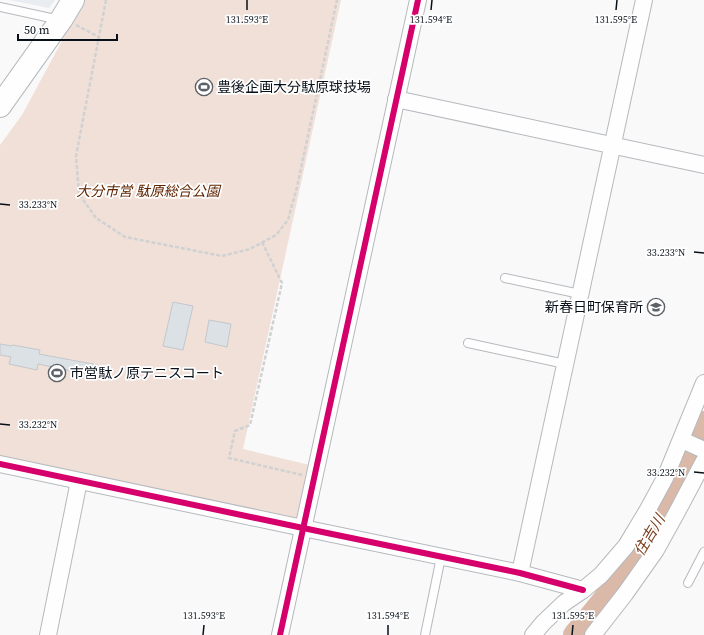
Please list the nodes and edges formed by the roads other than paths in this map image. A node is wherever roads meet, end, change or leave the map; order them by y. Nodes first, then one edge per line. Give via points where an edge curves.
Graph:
1 (73, 0) edge
2 (418, 0) edge
3 (644, 0) edge
4 (0, 7) edge
5 (68, 22) junction
6 (2, 99) edge
7 (396, 99) junction
8 (612, 145) junction
9 (704, 165) edge
10 (505, 278) dead end
11 (580, 294) junction
12 (468, 343) dead end
13 (565, 364) junction
14 (704, 383) edge
15 (683, 440) junction
16 (703, 453) edge
17 (0, 464) edge
18 (79, 481) junction
19 (302, 528) junction
20 (704, 552) edge
21 (442, 557) junction
22 (520, 573) junction
23 (688, 583) dead end
24 (583, 590) junction
25 (48, 635) edge
26 (280, 635) edge
27 (425, 635) edge
28 (534, 635) edge
29 (593, 635) edge

1 - 5 street
2 - 7 street
3 - 8 street
4 - 5 lane
5 - 6 street
7 - 8 street
7 - 19 street
8 - 9 street
8 - 11 street
10 - 11 lane
11 - 13 street
12 - 13 lane
13 - 22 street
14 - 15 street
15 - 16 street
15 - 24 street via 665,478 626,546 602,575
16 - 29 street via 677,512 656,550
17 - 18 street
18 - 19 street
18 - 25 street
19 - 21 street
19 - 26 street
20 - 23 lane
21 - 22 street
21 - 27 lane
22 - 24 street
24 - 28 street via 543,623

